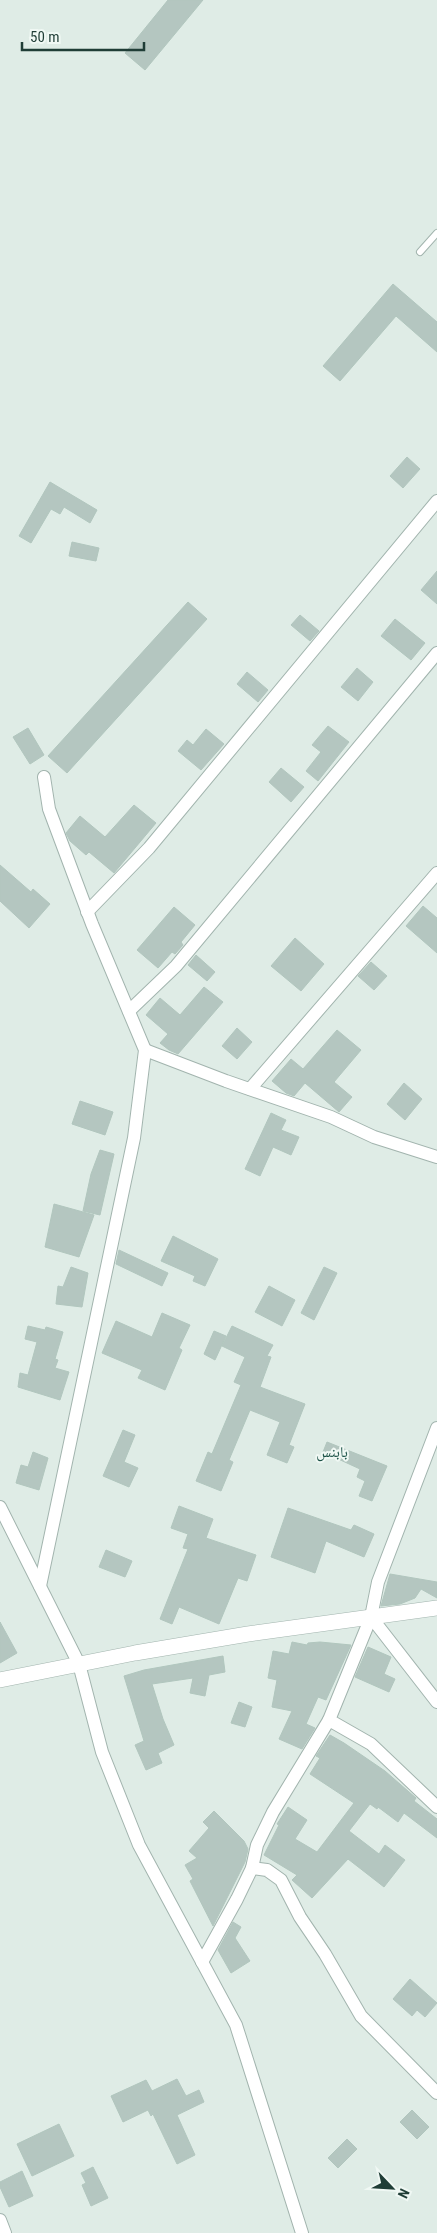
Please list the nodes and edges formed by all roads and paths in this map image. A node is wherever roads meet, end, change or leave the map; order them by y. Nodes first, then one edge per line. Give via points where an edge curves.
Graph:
1 (437, 233) edge
2 (420, 252) dead end
3 (437, 501) edge
4 (437, 653) edge
5 (44, 777) dead end
6 (437, 873) edge
7 (87, 912) junction
8 (129, 1011) junction
9 (145, 1050) junction
10 (250, 1089) junction
11 (437, 1157) edge
12 (437, 1428) edge
13 (0, 1507) edge
14 (40, 1586) junction
15 (437, 1608) edge
16 (371, 1617) junction
17 (79, 1664) junction
18 (0, 1680) edge
19 (437, 1702) edge
20 (329, 1720) junction
21 (437, 1806) edge
22 (252, 1868) junction
23 (202, 1962) junction
24 (437, 2093) edge
25 (0, 2220) edge
26 (5, 2233) edge
27 (302, 2233) edge

1 - 2 lane
3 - 7 street via 148,848
4 - 8 street via 176,966
5 - 7 street via 49,810
6 - 10 street
7 - 8 street
8 - 9 street
9 - 10 street
9 - 14 street via 134,1138
10 - 11 street via 331,1117 374,1137
12 - 16 street via 378,1582
13 - 14 street
14 - 17 street
15 - 16 street
16 - 17 street via 248,1634
16 - 19 street
16 - 20 street
17 - 18 street
17 - 23 street via 102,1752 139,1845
20 - 21 street via 371,1744
20 - 22 street via 273,1812 257,1845
22 - 23 street
22 - 24 street via 267,1870 281,1880 361,2016
23 - 27 street via 236,2025
25 - 26 street

